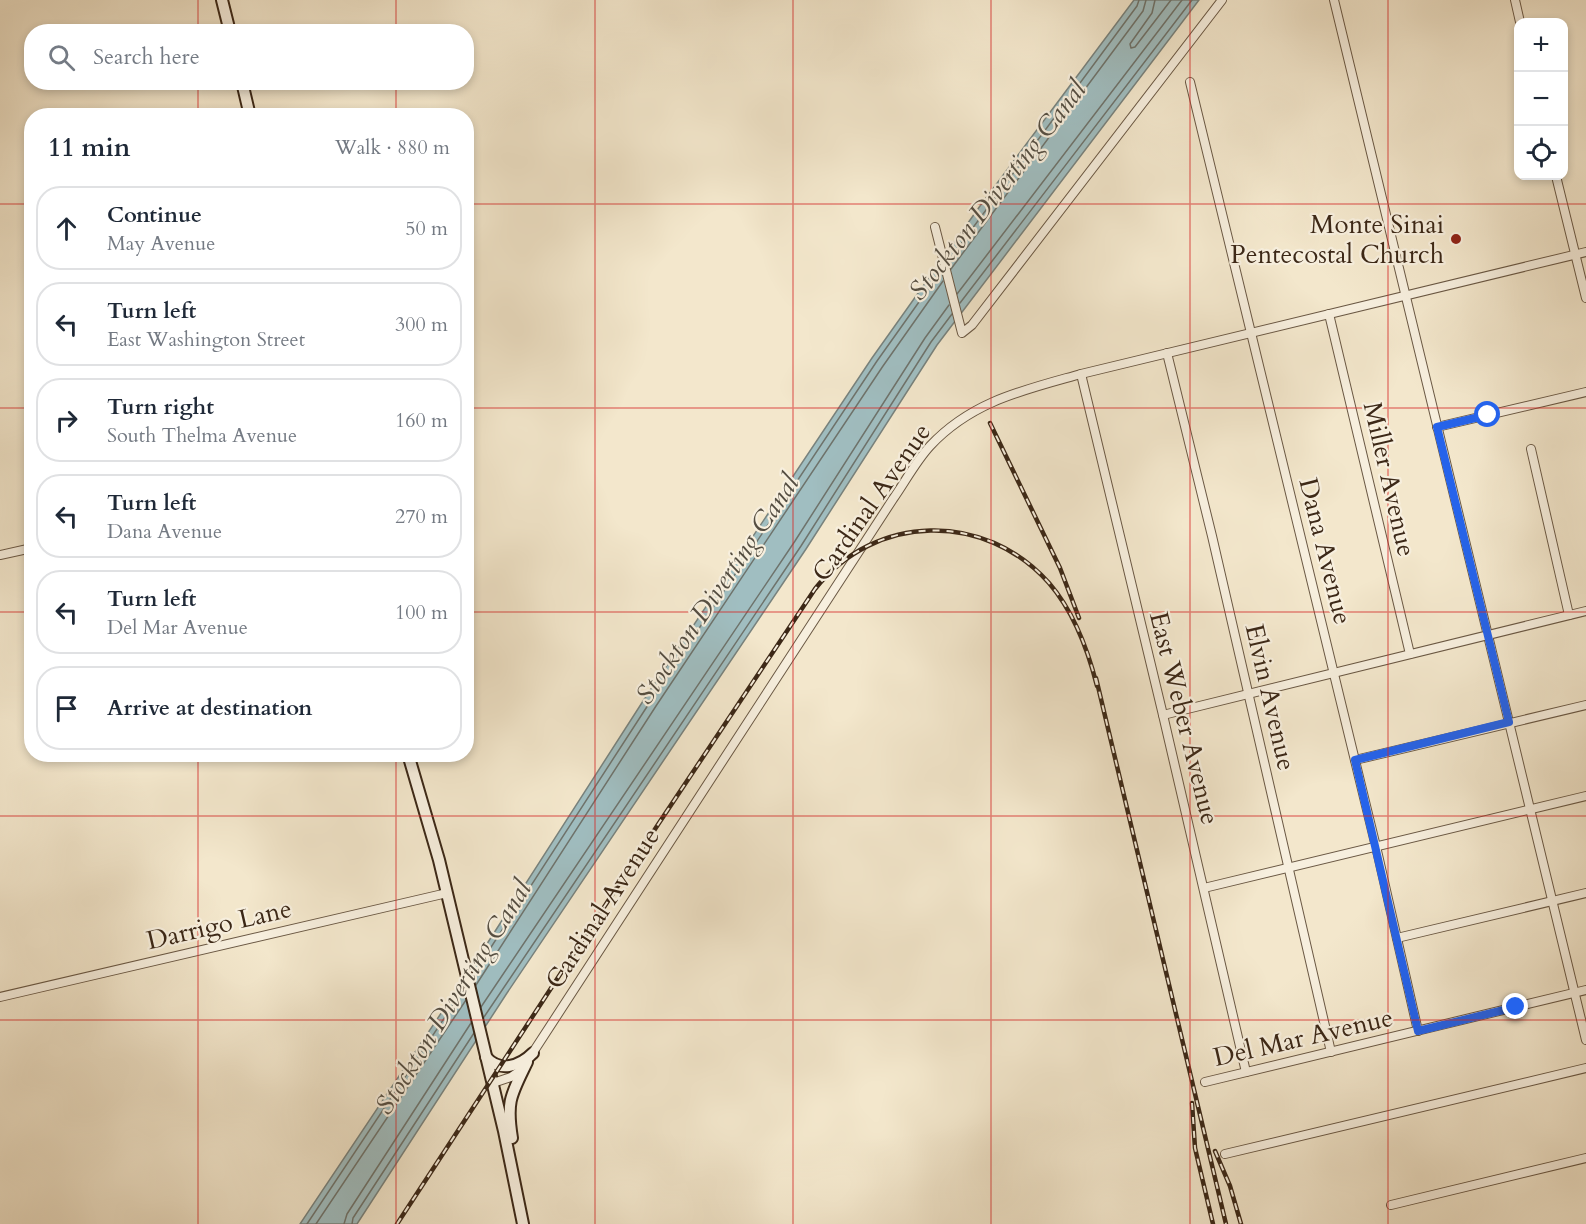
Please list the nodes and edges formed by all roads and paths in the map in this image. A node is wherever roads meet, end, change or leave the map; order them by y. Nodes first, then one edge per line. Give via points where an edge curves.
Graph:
1 (222, 0) edge
2 (1222, 0) edge
3 (1334, 0) edge
4 (1515, 0) edge
5 (1519, 18) edge
6 (228, 24) edge
7 (1190, 82) dead end
8 (244, 90) edge
9 (248, 108) edge
10 (1557, 180) edge
11 (935, 227) dead end
12 (1586, 252) edge
13 (1575, 255) junction
14 (1406, 296) junction
15 (1586, 298) edge
16 (1329, 314) junction
17 (1251, 333) junction
18 (1167, 353) junction
19 (1081, 374) junction
20 (1586, 392) edge
21 (1437, 427) junction
22 (1531, 449) dead end
23 (24, 550) edge
24 (0, 555) edge
25 (1586, 611) edge
26 (1569, 615) junction
27 (1488, 635) junction
28 (1410, 654) junction
29 (1333, 672) junction
30 (1249, 694) junction
31 (1586, 705) edge
32 (1163, 715) junction
33 (1509, 722) junction
34 (1355, 760) junction
35 (410, 762) edge
36 (1586, 796) edge
37 (1530, 810) junction
38 (1375, 847) junction
39 (1289, 868) junction
40 (1204, 888) junction
41 (447, 892) junction
42 (1586, 893) edge
43 (1552, 901) junction
44 (1398, 938) junction
45 (1586, 990) edge
46 (1575, 993) junction
47 (0, 997) edge
48 (1418, 1031) junction
49 (1586, 1040) edge
50 (1331, 1052) junction
51 (485, 1054) junction
52 (530, 1058) junction
53 (1586, 1068) edge
54 (1246, 1072) junction
55 (1205, 1082) dead end
56 (493, 1083) junction
57 (1225, 1154) dead end
58 (1586, 1158) edge
59 (518, 1195) junction
60 (1391, 1205) dead end
61 (523, 1224) edge

1 - 6 main road
2 - 11 street via 962,333
3 - 14 street
4 - 5 street
7 - 17 street, Dana Avenue
8 - 9 main road
10 - 13 street
12 - 13 street, Cardinal Avenue
13 - 14 street, Cardinal Avenue
13 - 15 street
14 - 16 street, Cardinal Avenue
14 - 21 street
16 - 17 street, Cardinal Avenue
16 - 28 street, Miller Avenue
17 - 18 street, Cardinal Avenue
17 - 29 street, Dana Avenue
18 - 19 street, Cardinal Avenue
18 - 30 street, Elvin Avenue
19 - 32 street, East Weber Avenue
19 - 52 street, Cardinal Avenue via 983,405 928,448
20 - 21 street
21 - 27 street
22 - 26 street
23 - 24 street
25 - 26 street
26 - 27 street
27 - 28 street
27 - 33 street
28 - 29 street
29 - 30 street
29 - 34 street, Dana Avenue
30 - 32 street
30 - 39 street, Elvin Avenue
31 - 33 street
32 - 40 street, East Weber Avenue
33 - 34 street
33 - 37 street
34 - 38 street, Dana Avenue
35 - 41 main road
36 - 37 street
37 - 38 street
37 - 43 street
38 - 39 street
38 - 44 street, Dana Avenue
39 - 40 street
39 - 50 street, Elvin Avenue
40 - 54 street, East Weber Avenue
41 - 47 street, Darrigo Lane
41 - 51 main road
42 - 43 street
43 - 44 street
43 - 46 street
44 - 48 street, Dana Avenue
45 - 46 street, Del Mar Avenue
46 - 48 street, Del Mar Avenue
46 - 49 street
48 - 50 street, Del Mar Avenue
50 - 54 street, Del Mar Avenue
51 - 52 main road via 495,1065 511,1066
51 - 56 main road
52 - 56 street, Cardinal Avenue via 516,1075
52 - 59 main road via 509,1105
53 - 57 street
54 - 55 street, Del Mar Avenue
56 - 59 main road
58 - 60 street
59 - 61 main road

